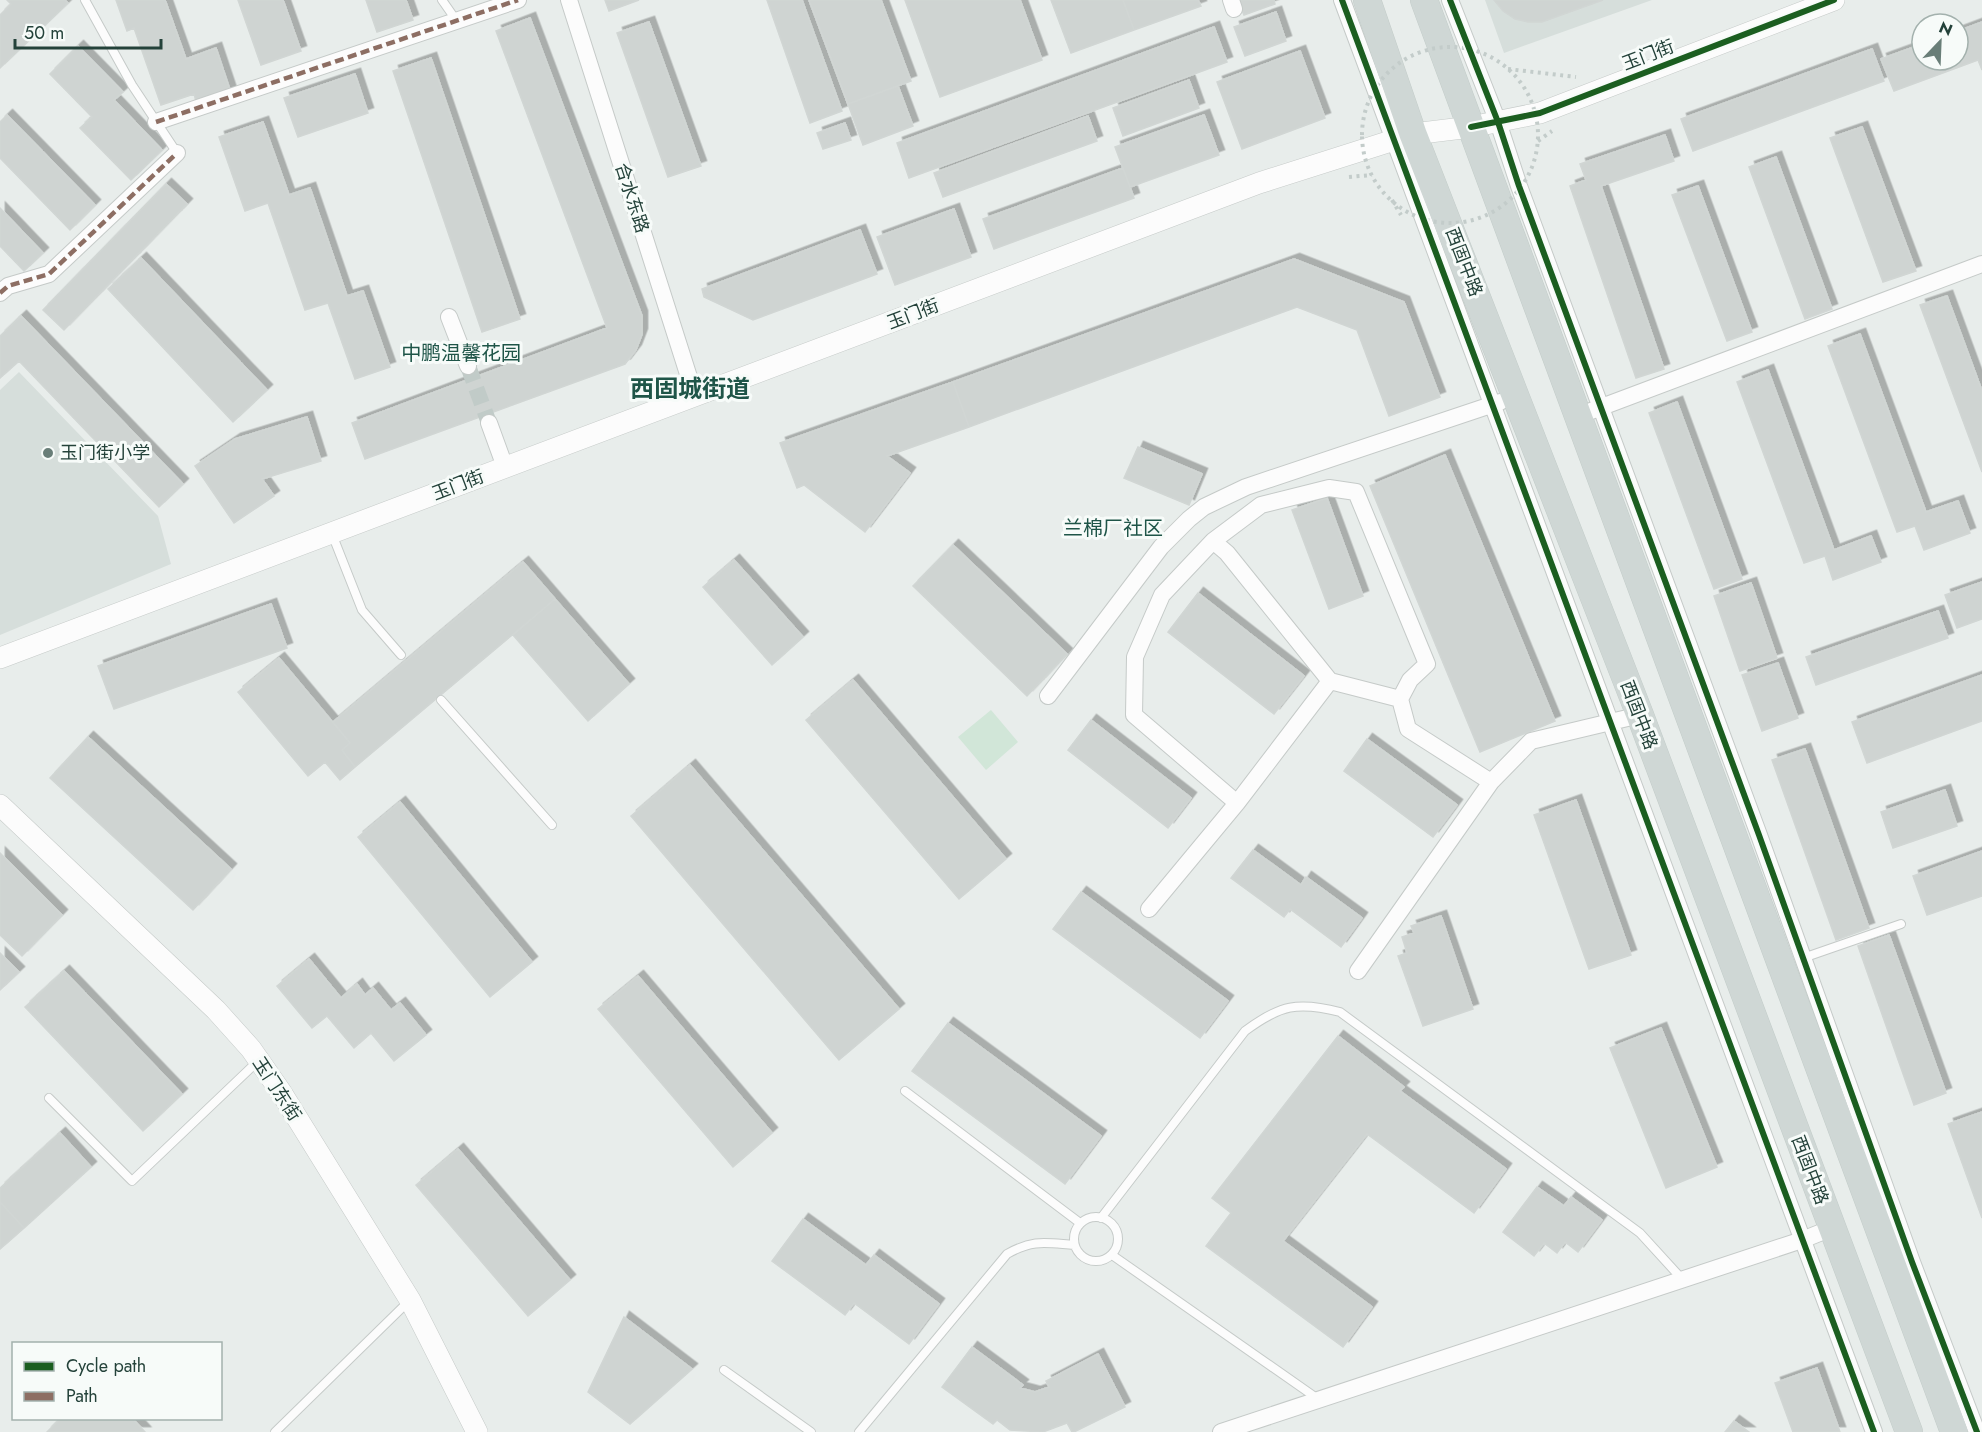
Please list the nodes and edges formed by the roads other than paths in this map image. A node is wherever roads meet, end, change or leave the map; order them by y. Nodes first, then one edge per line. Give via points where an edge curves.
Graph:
1 (85, 0) edge
2 (442, 0) edge
3 (518, 0) edge
4 (569, 0) edge
5 (1342, 0) edge
6 (1367, 0) edge
7 (1424, 0) edge
8 (1450, 0) edge
9 (1834, 0) edge
10 (456, 20) junction
11 (156, 122) junction
12 (1498, 122) junction
13 (1471, 127) junction
14 (1403, 136) junction
15 (177, 153) joint
16 (1982, 264) edge
17 (0, 293) edge
18 (450, 317) dead end
19 (468, 366) tunnel mouth
20 (695, 396) junction
21 (1516, 397) junction
22 (1491, 405) junction
23 (1590, 411) junction
24 (489, 423) tunnel mouth
25 (505, 467) junction
26 (331, 533) junction
27 (1213, 541) junction
28 (401, 655) dead end
29 (0, 658) edge
30 (1330, 681) junction
31 (1048, 696) dead end
32 (1400, 699) junction
33 (441, 700) dead end
34 (1640, 716) junction
35 (1609, 723) junction
36 (1491, 782) junction
37 (1237, 803) junction
38 (0, 805) edge
39 (552, 825) dead end
40 (1149, 909) dead end
41 (1901, 924) dead end
42 (1803, 958) junction
43 (1358, 971) dead end
44 (259, 1059) junction
45 (905, 1091) dead end
46 (49, 1098) dead end
47 (1101, 1218) junction
48 (1080, 1223) junction
49 (1832, 1228) junction
50 (1802, 1240) junction
51 (1074, 1245) junction
52 (1112, 1255) junction
53 (1682, 1280) junction
54 (410, 1300) junction
55 (724, 1370) dead end
56 (1318, 1400) junction
57 (275, 1432) edge
58 (477, 1432) edge
59 (812, 1432) edge
60 (859, 1432) edge
61 (1221, 1432) edge
62 (1874, 1432) edge
63 (1909, 1432) edge
64 (1954, 1432) edge
65 (1977, 1432) edge

1 - 11 lane
2 - 10 lane
3 - 10 street
4 - 20 street, 合水东路
5 - 14 street
6 - 14 main road, 西固中路
7 - 13 main road
8 - 12 street
9 - 12 street, 玉门街 via 1540,114
10 - 11 street
11 - 15 lane
12 - 13 street, 玉门街
12 - 23 street
13 - 14 street, 玉门街
13 - 23 main road
14 - 20 street, 玉门街 via 1259,183
14 - 21 main road, 西固中路
14 - 22 street
15 - 17 street via 49,274 8,286
16 - 23 street
18 - 19 street
20 - 25 street, 玉门街
21 - 22 street
21 - 34 main road, 西固中路
22 - 31 street via 1246,487 1204,507 1161,547
22 - 35 street
23 - 42 street
23 - 64 main road
24 - 25 street
25 - 26 street, 玉门街
26 - 28 lane via 362,610
26 - 29 street, 玉门街
27 - 30 street via 1227,553
27 - 32 street via 1261,506 1329,488 1356,492 1427,664 1410,680
27 - 37 street via 1162,595 1135,657 1134,715
30 - 32 street
30 - 37 street
32 - 36 street via 1408,729
33 - 39 lane
34 - 35 street
34 - 49 main road, 西固中路
35 - 36 street via 1531,741
35 - 50 street
36 - 43 street
37 - 40 street
38 - 44 street, 玉门东街 via 216,1010
41 - 42 lane
42 - 65 street
44 - 46 lane via 132,1181
44 - 54 street, 玉门东街
45 - 48 lane
47 - 48 lane
47 - 52 lane via 1114,1226 1117,1233
47 - 53 lane via 1245,1030 1266,1015 1290,1006 1315,1005 1340,1012 1640,1233
48 - 51 lane via 1073,1237
49 - 50 street
49 - 63 main road, 西固中路
50 - 53 street
50 - 62 street
51 - 52 lane via 1090,1261
51 - 60 lane via 1035,1242 1007,1254
52 - 56 lane
53 - 56 street
54 - 57 lane
54 - 58 street, 玉门东街
55 - 59 lane
56 - 61 street

